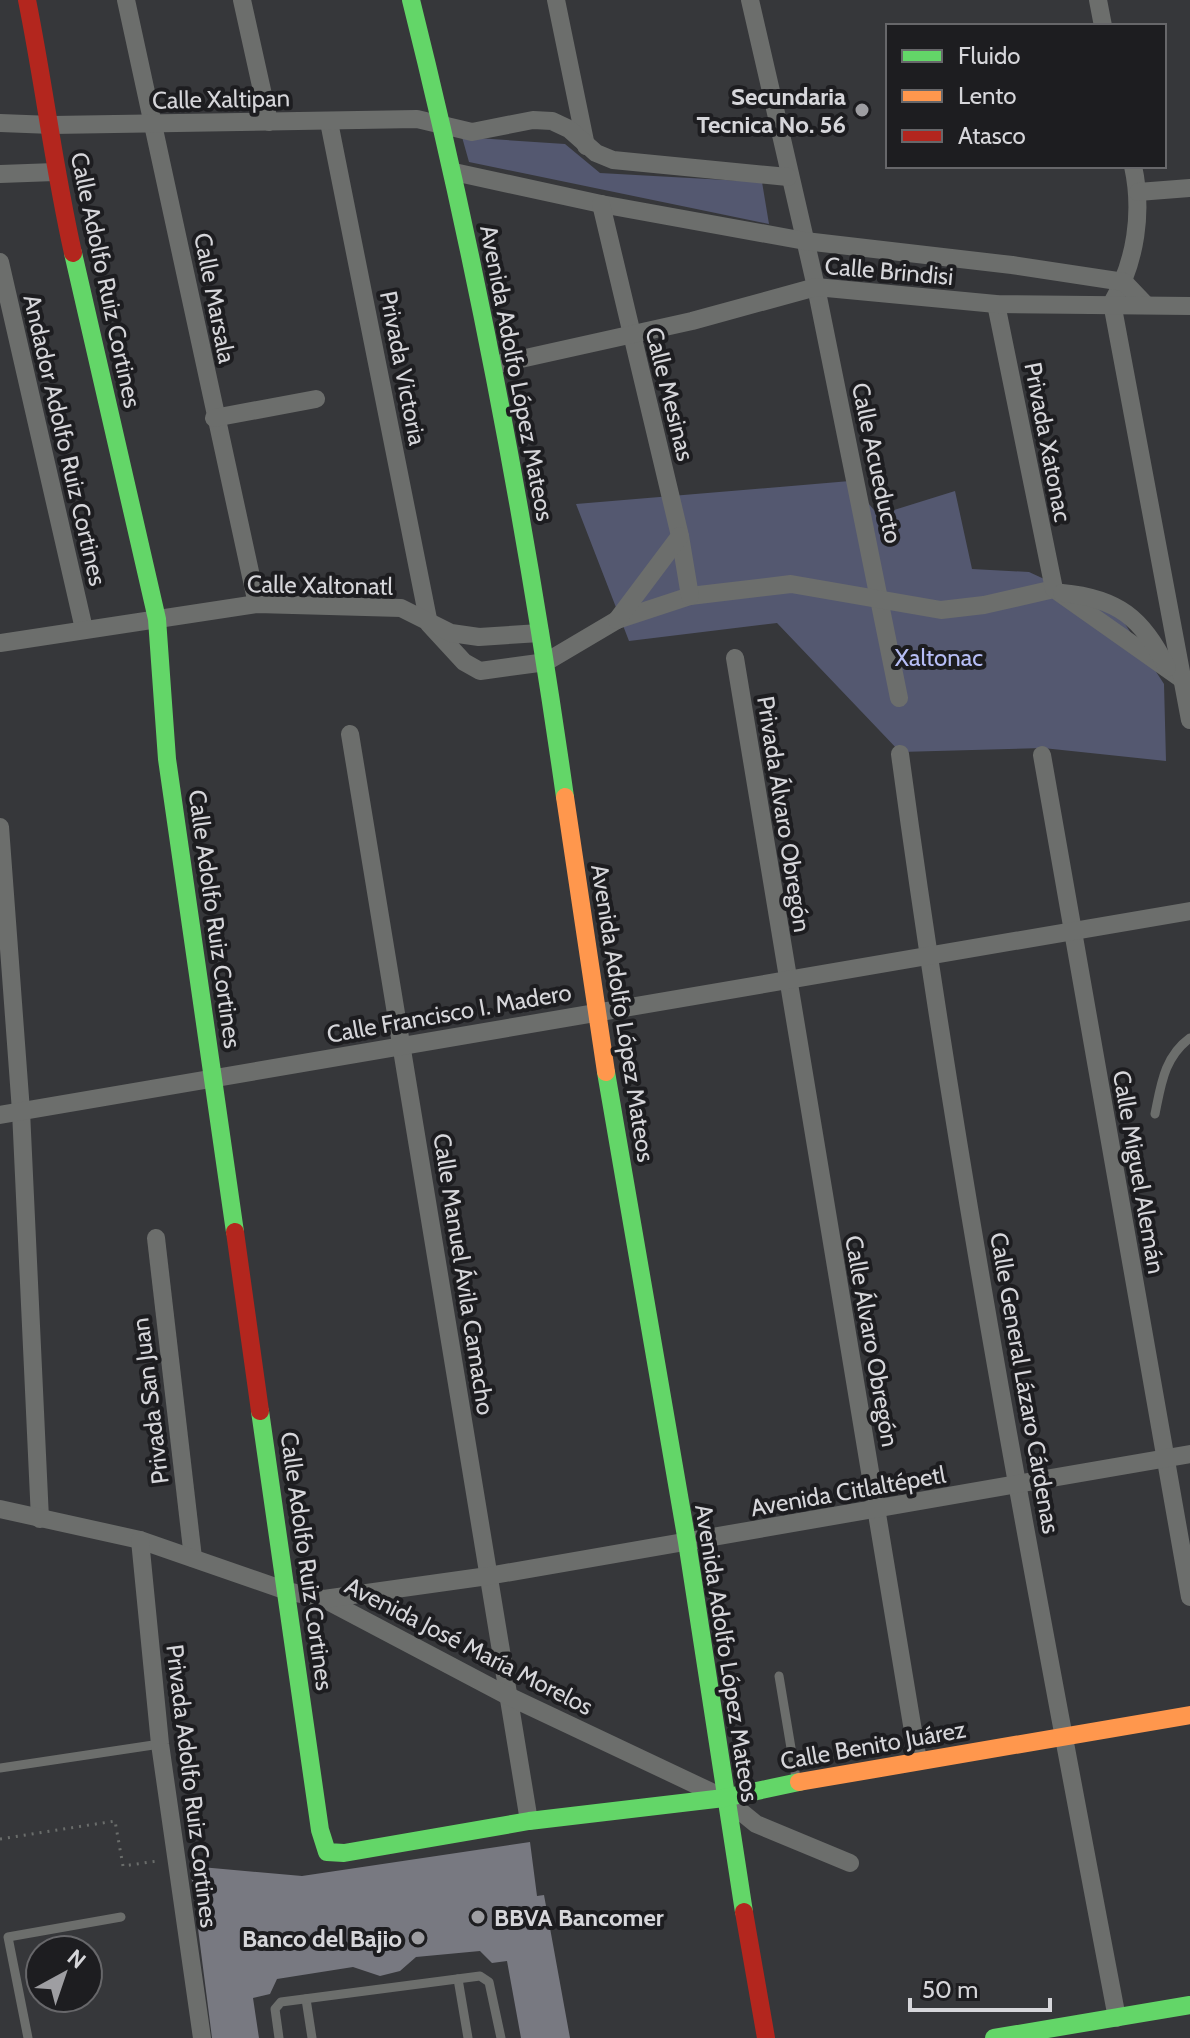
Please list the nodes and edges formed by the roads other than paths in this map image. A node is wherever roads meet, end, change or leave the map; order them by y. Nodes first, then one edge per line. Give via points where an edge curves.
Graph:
1 (27, 0) edge
2 (126, 0) edge
3 (242, 0) edge
4 (411, 0) edge
5 (556, 0) edge
6 (750, 0) edge
7 (1098, 0) edge
8 (1103, 24) edge
9 (269, 122) junction
10 (329, 122) junction
11 (0, 123) edge
12 (155, 124) junction
13 (52, 125) junction
14 (441, 126) junction
15 (586, 146) junction
16 (1133, 168) edge
17 (55, 172) junction
18 (454, 172) junction
19 (0, 174) edge
20 (788, 177) junction
21 (1190, 188) edge
22 (1138, 192) junction
23 (601, 204) junction
24 (805, 241) junction
25 (0, 262) edge
26 (1124, 282) junction
27 (816, 287) junction
28 (1112, 303) junction
29 (996, 304) junction
30 (1145, 304) junction
31 (1190, 306) edge
32 (631, 334) junction
33 (494, 365) junction
34 (316, 399) dead end
35 (214, 418) junction
36 (680, 536) junction
37 (1057, 591) junction
38 (690, 596) junction
39 (881, 601) junction
40 (257, 604) junction
41 (157, 619) junction
42 (617, 620) junction
43 (429, 624) junction
44 (84, 629) junction
45 (540, 633) junction
46 (0, 643) edge
47 (735, 658) dead end
48 (546, 662) junction
49 (1187, 683) edge
50 (899, 698) dead end
51 (1190, 720) edge
52 (350, 734) dead end
53 (900, 754) dead end
54 (1042, 755) dead end
55 (0, 827) edge
56 (1190, 911) edge
57 (1072, 931) junction
58 (927, 954) junction
59 (786, 977) junction
60 (596, 1011) junction
61 (1190, 1038) edge
62 (404, 1046) junction
63 (215, 1079) junction
64 (21, 1111) junction
65 (1155, 1114) dead end
66 (0, 1115) edge
67 (156, 1238) dead end
68 (1190, 1454) edge
69 (1166, 1458) junction
70 (1017, 1486) junction
71 (0, 1509) edge
72 (877, 1511) junction
73 (40, 1519) junction
74 (140, 1540) junction
75 (687, 1542) junction
76 (193, 1558) junction
77 (488, 1576) junction
78 (287, 1591) junction
79 (1190, 1597) edge
80 (324, 1599) junction
81 (779, 1676) dead end
82 (506, 1695) junction
83 (1190, 1715) edge
84 (1064, 1738) junction
85 (160, 1744) junction
86 (918, 1761) junction
87 (0, 1768) edge
88 (797, 1782) junction
89 (724, 1798) junction
90 (529, 1821) junction
91 (327, 1852) joint
92 (850, 1863) dead end
93 (121, 1917) dead end
94 (458, 1979) junction
95 (306, 1999) junction
96 (1190, 2005) edge
97 (1117, 2018) junction
98 (1063, 2032) edge
99 (28, 2038) edge
100 (202, 2038) edge
101 (279, 2038) edge
102 (312, 2038) edge
103 (468, 2038) edge
104 (501, 2038) edge
105 (766, 2038) edge
106 (994, 2038) edge

1 - 13 street, Calle Adolfo Ruiz Cortines
2 - 12 street, Calle Marsala
3 - 9 street
4 - 14 street, Avenida Adolfo López Mateos
5 - 15 street
6 - 20 street, Calle Acueducto
7 - 8 street
9 - 10 street, Calle Xaltipan
9 - 12 street, Calle Xaltipan
10 - 14 street, Calle Xaltipan via 417,119
10 - 43 street, Privada Victoria
11 - 13 street, Calle Xaltipan
12 - 13 street, Calle Xaltipan
12 - 35 street, Calle Marsala
13 - 17 street, Calle Adolfo Ruiz Cortines
14 - 15 street, Calle Xaltipan via 472,132 552,121
14 - 18 street, Avenida Adolfo López Mateos
15 - 20 street, Calle Xaltipan via 634,164
16 - 22 street
17 - 19 street
17 - 41 street, Calle Adolfo Ruiz Cortines
18 - 23 street
18 - 33 street, Avenida Adolfo López Mateos
20 - 24 street, Calle Acueducto
21 - 22 street
22 - 26 street
23 - 24 street
23 - 32 street, Calle Mesinas
24 - 26 street, Calle Brindisi
24 - 27 street, Calle Acueducto
25 - 44 street, Andador Adolfo Ruiz Cortines
26 - 28 street
26 - 30 street
27 - 29 street, Calle Brindisi
27 - 32 street, Calle Brindisi
27 - 39 street, Calle Acueducto
28 - 29 street, Calle Brindisi
28 - 30 street, Calle Brindisi
28 - 49 street
29 - 37 street, Privada Xatonac
30 - 31 street, Calle Brindisi
32 - 33 street, Calle Brindisi
32 - 36 street, Calle Mesinas
33 - 45 street, Avenida Adolfo López Mateos
34 - 35 street
35 - 40 street, Calle Marsala
36 - 38 street, Calle Mesinas
36 - 42 street
37 - 39 street via 941,610
37 - 49 street
38 - 39 street via 791,584
38 - 42 street
39 - 50 street, Calle Acueducto
40 - 41 street, Calle Xaltonatl
40 - 43 street, Calle Xaltonatl via 401,608
41 - 44 street, Calle Xaltonatl
41 - 63 street, Calle Adolfo Ruiz Cortines via 167,759
42 - 48 street
43 - 45 street, Calle Xaltonatl via 479,637
43 - 48 street via 464,662 480,671
44 - 46 street, Calle Xaltonatl
45 - 48 street, Avenida Adolfo López Mateos
47 - 59 street, Privada Álvaro Obregón
48 - 60 street, Avenida Adolfo López Mateos
49 - 51 street
52 - 62 street, Calle Manuel Ávila Camacho
53 - 58 street, Calle General Lázaro Cárdenas
54 - 57 street, Calle Miguel Alemán
55 - 64 street
56 - 57 street, Calle Francisco I. Madero
57 - 58 street, Calle Francisco I. Madero
57 - 69 street, Calle Miguel Alemán
58 - 59 street, Calle Francisco I. Madero
58 - 70 street, Calle General Lázaro Cárdenas
59 - 60 street, Calle Francisco I. Madero
59 - 72 street, Calle Álvaro Obregón
60 - 62 street, Calle Francisco I. Madero
60 - 75 street, Avenida Adolfo López Mateos
61 - 65 lane via 1164,1070
62 - 63 street, Calle Francisco I. Madero
62 - 77 street, Calle Manuel Ávila Camacho
63 - 64 street, Calle Francisco I. Madero
63 - 78 street, Calle Adolfo Ruiz Cortines
64 - 66 street, Calle Francisco I. Madero
64 - 73 street
67 - 76 street, Privada San Juan
68 - 69 street, Avenida Citlaltépetl
69 - 70 street, Avenida Citlaltépetl
69 - 79 street, Calle Miguel Alemán
70 - 72 street, Avenida Citlaltépetl
70 - 84 street, Calle General Lázaro Cárdenas
71 - 73 street, Avenida José María Morelos
72 - 75 street, Avenida Citlaltépetl
72 - 86 street, Calle Álvaro Obregón
73 - 74 street, Avenida José María Morelos
74 - 76 street, Avenida José María Morelos
74 - 85 street, Privada Adolfo Ruiz Cortines
75 - 77 street, Avenida Citlaltépetl
75 - 89 street, Avenida Adolfo López Mateos
76 - 78 street, Avenida José María Morelos
77 - 80 street, Avenida Citlaltépetl
77 - 82 street, Calle Manuel Ávila Camacho
78 - 80 street, Avenida José María Morelos
78 - 91 street, Calle Adolfo Ruiz Cortines
80 - 82 street, Avenida José María Morelos
81 - 88 lane
82 - 89 street, Avenida José María Morelos
82 - 90 street, Calle Manuel Ávila Camacho
83 - 84 street, Calle Benito Juárez
84 - 86 street, Calle Benito Juárez
84 - 97 street, Calle General Lázaro Cárdenas
85 - 87 lane
85 - 100 street, Privada Adolfo Ruiz Cortines
86 - 88 street, Calle Benito Juárez
88 - 89 street, Calle Benito Juárez
89 - 90 street, Calle Benito Juárez
89 - 92 street, Avenida José María Morelos via 756,1824
89 - 105 street, Avenida Adolfo López Mateos
90 - 91 street, Calle Benito Juárez
93 - 99 lane via 8,1937
94 - 95 lane
94 - 103 lane
94 - 104 lane via 480,1976 489,1982
95 - 101 lane via 277,2005
95 - 102 lane
96 - 97 street
97 - 98 street
98 - 106 street

